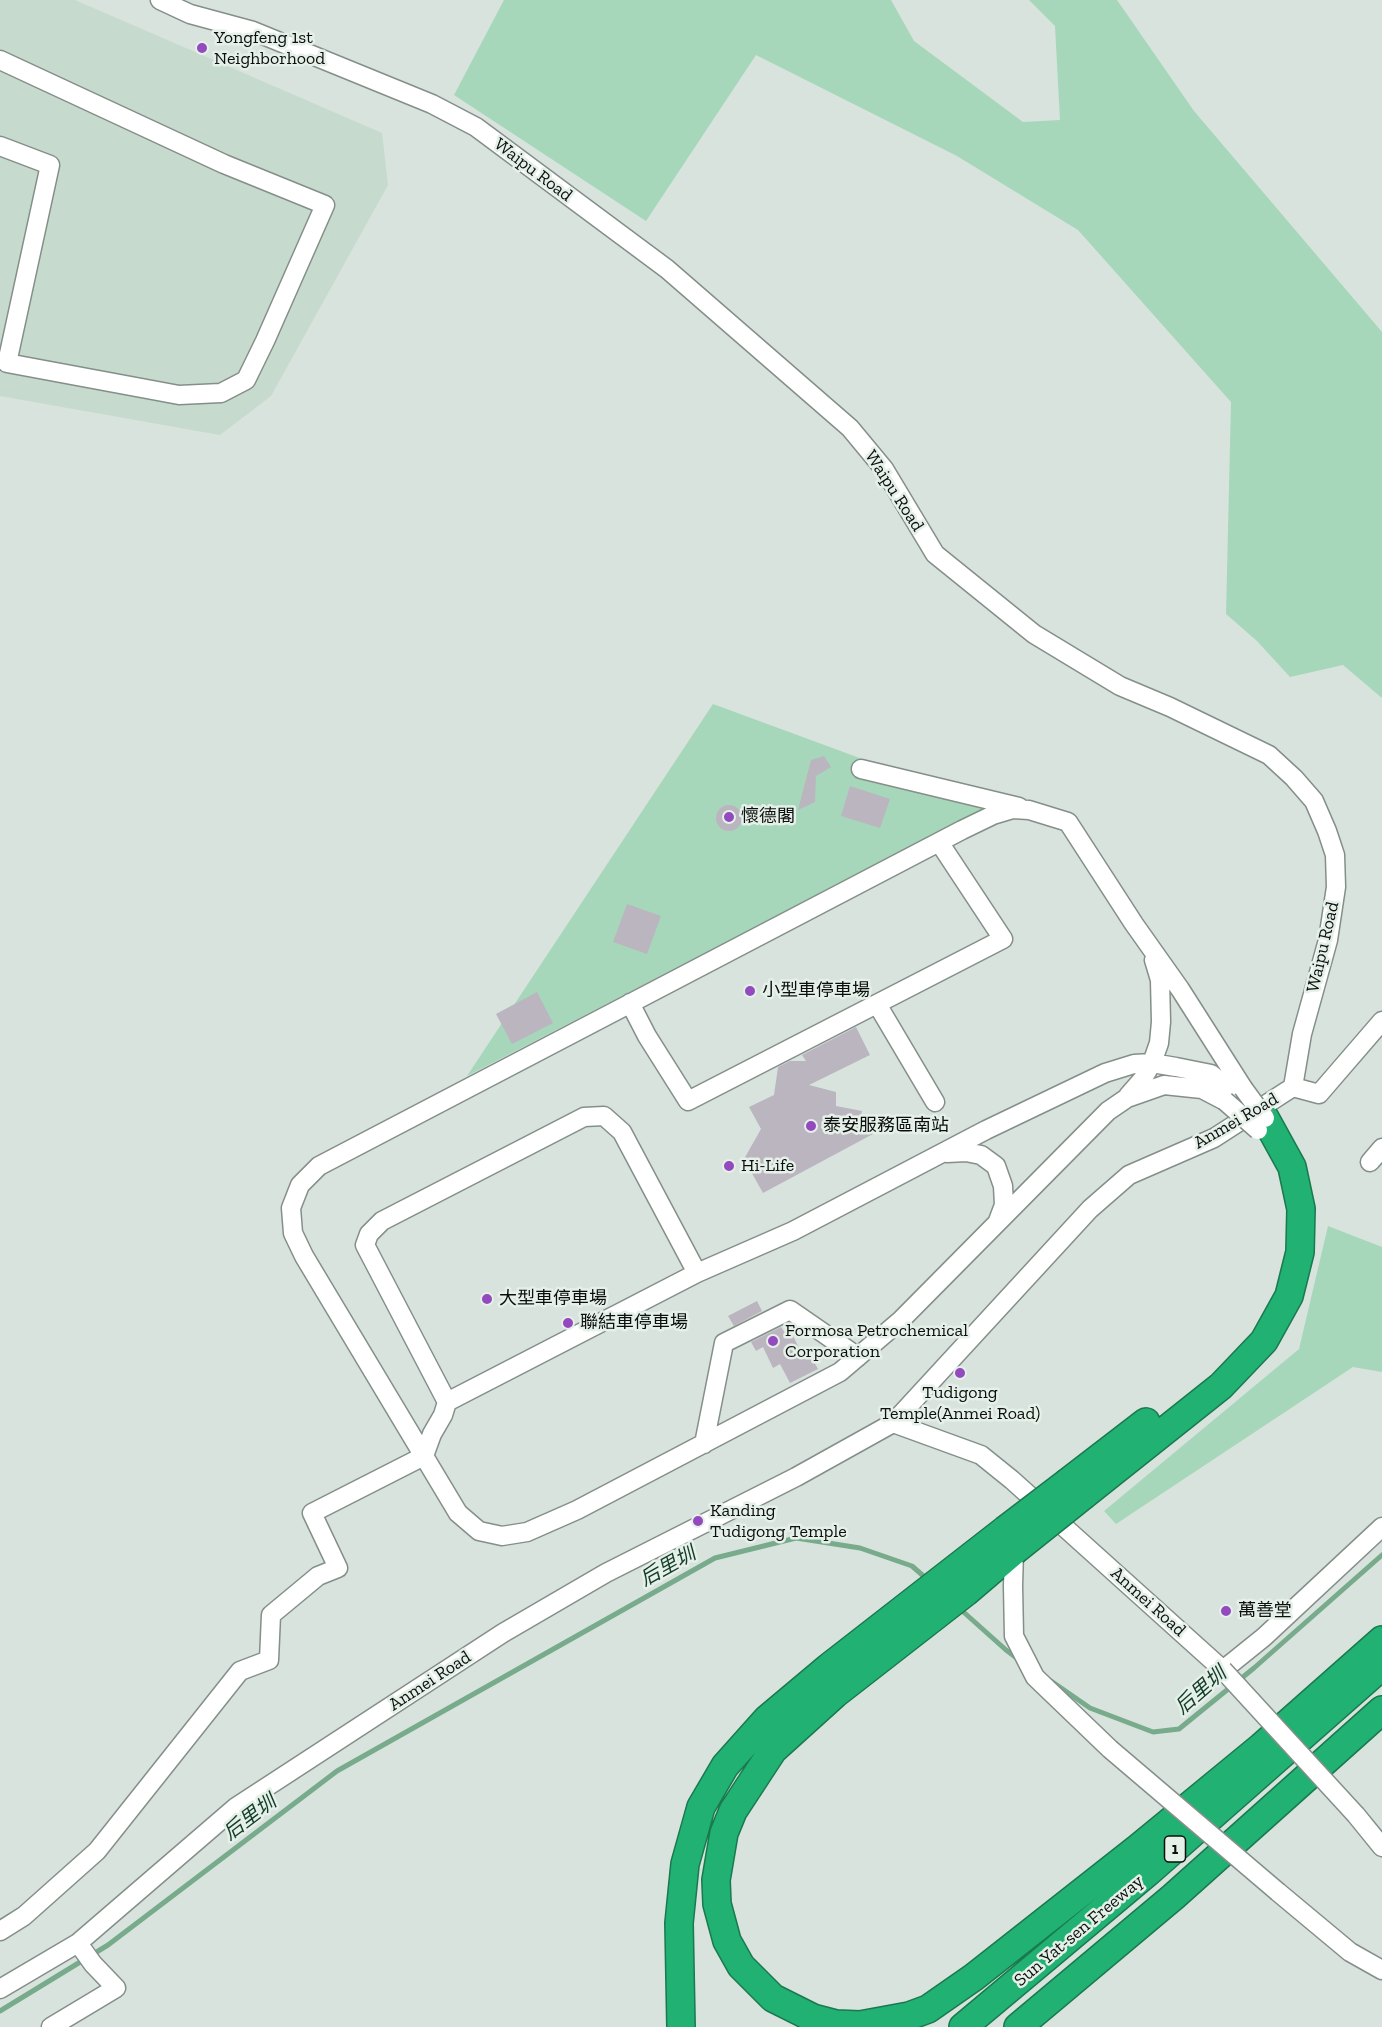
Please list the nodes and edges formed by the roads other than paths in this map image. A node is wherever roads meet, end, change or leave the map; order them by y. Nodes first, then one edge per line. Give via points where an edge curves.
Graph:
1 (160, 0) edge
2 (0, 60) edge
3 (0, 146) edge
4 (861, 769) dead end
5 (1029, 810) junction
6 (939, 842) junction
7 (1151, 948) junction
8 (630, 1003) junction
9 (877, 1004) junction
10 (1382, 1021) edge
11 (1152, 1063) junction
12 (1293, 1087) junction
13 (1237, 1096) junction
14 (1127, 1098) junction
15 (935, 1102) dead end
16 (1261, 1124) joint
17 (1382, 1148) edge
18 (941, 1154) junction
19 (1370, 1162) dead end
20 (997, 1223) junction
21 (697, 1273) junction
22 (858, 1357) junction
23 (447, 1402) junction
24 (893, 1423) junction
25 (704, 1444) junction
26 (424, 1456) junction
27 (1382, 1527) edge
28 (1009, 1540) junction
29 (929, 1605) junction
30 (1382, 1640) edge
31 (1382, 1666) edge
32 (1223, 1670) junction
33 (1382, 1710) edge
34 (1382, 1847) edge
35 (0, 1931) edge
36 (78, 1944) junction
37 (1382, 1970) edge
38 (0, 1989) edge
39 (51, 2027) edge
40 (681, 2027) edge
41 (963, 2027) edge
42 (1018, 2027) edge

1 - 12 street, Waipu Road via 190,14 264,36 432,104 476,127 667,269 850,428 884,469 935,554 1034,634 1120,686 1269,755 1294,778 1314,801 1328,831 1335,855 1336,887 1328,940 1302,1034
2 - 3 street via 224,164 325,206 246,380 221,393 179,395 7,363 50,165
4 - 5 street
5 - 6 street via 1012,809 993,815
5 - 7 street via 1068,822
6 - 8 street
6 - 9 street via 1003,939
7 - 11 street via 1160,980 1161,1022
7 - 13 street via 1180,989
8 - 9 street via 688,1101
8 - 26 street via 342,1153 319,1166 300,1185 291,1208 293,1233
9 - 15 street
10 - 12 street via 1320,1094
11 - 13 street via 1211,1074
11 - 14 street
11 - 18 street via 1105,1073
12 - 24 street, Anmei Road via 1214,1138 1129,1175 1090,1209
13 - 14 street via 1164,1085
13 - 16 street, bridge
14 - 20 street via 1108,1110
16 - 28 highway, bridge via 1283,1173 1291,1209 1288,1249 1278,1289 1253,1332 1076,1488
17 - 19 street
18 - 20 street via 981,1155 996,1166 1005,1205
18 - 21 street via 793,1231
20 - 22 street via 901,1320
21 - 23 street
21 - 23 street via 622,1132 604,1116 584,1117 382,1221 369,1234 365,1245
22 - 25 street via 840,1372
22 - 25 street via 790,1310 724,1343
23 - 26 street
24 - 32 street, Anmei Road via 981,1455
24 - 36 street, Anmei Road via 606,1573 503,1633 236,1807
25 - 26 street via 577,1510 527,1532 502,1536 479,1531 458,1513
26 - 35 street via 312,1513 338,1568 318,1576 271,1615 269,1660 240,1671 97,1851 24,1916
27 - 32 street
28 - 29 highway
28 - 37 street, bridge via 1014,1636 1035,1677 1110,1749 1278,1892 1350,1952
29 - 30 highway via 773,1750 733,1811 724,1833 716,1880 717,1904 727,1941 741,1966 773,1998 813,2018 836,2024 860,2025 909,2016 974,1977 1261,1747
29 - 40 highway via 829,1667 767,1719 725,1766 701,1807 685,1864 679,1923
31 - 41 highway, Sun Yat-sen Freeway / 1 via 1148,1873
32 - 34 street, Anmei Road, bridge
33 - 42 highway, Sun Yat-sen Freeway / 1 via 1173,1897
36 - 38 street, Anmei Road
36 - 39 street via 116,1988

